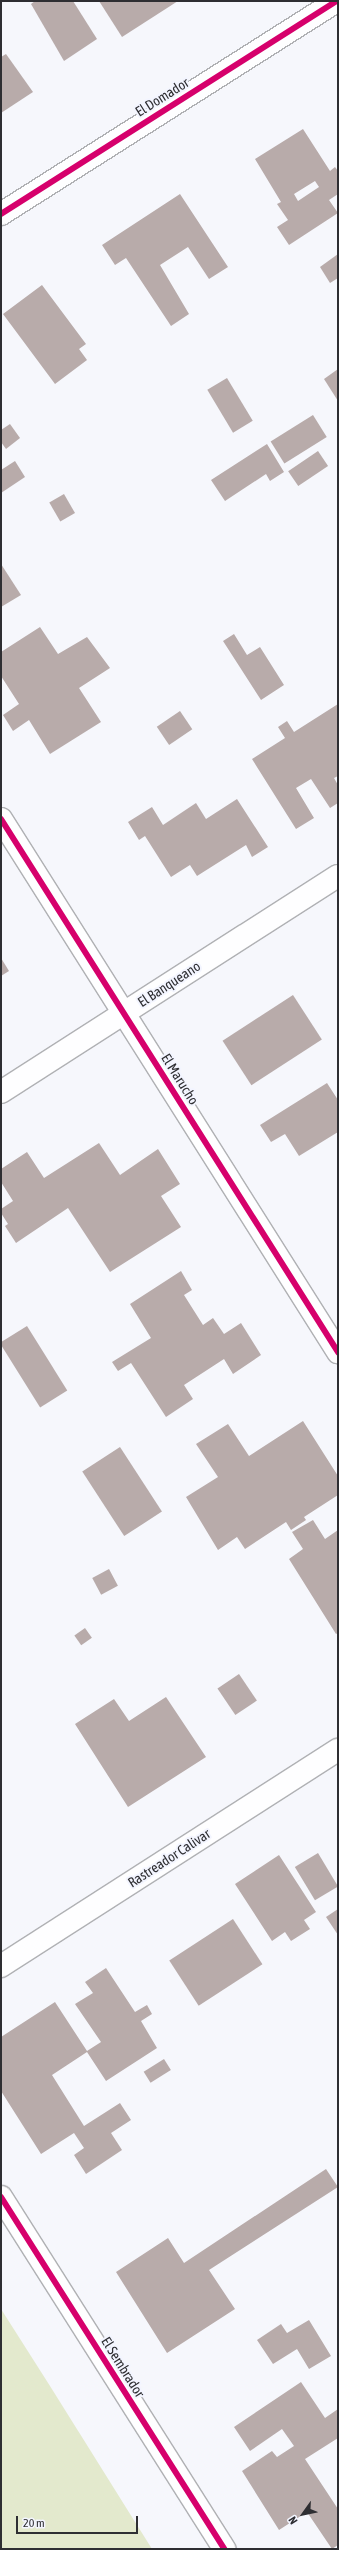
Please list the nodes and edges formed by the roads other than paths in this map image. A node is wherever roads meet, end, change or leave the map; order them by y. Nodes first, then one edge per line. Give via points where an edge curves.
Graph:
1 (337, 1) edge
2 (1, 214) edge
3 (1, 819) edge
4 (338, 876) edge
5 (124, 1013) junction
6 (1, 1092) edge
7 (338, 1352) edge
8 (338, 1750) edge
9 (1, 1966) edge
10 (1, 2197) edge
11 (224, 2549) edge

1 - 2 street, El Domador
3 - 5 street, El Marucho
4 - 5 street, El Banqueano
5 - 6 street, El Banqueano
5 - 7 street, El Marucho
8 - 9 street, Rastreador Calivar
10 - 11 street, El Sembrador

